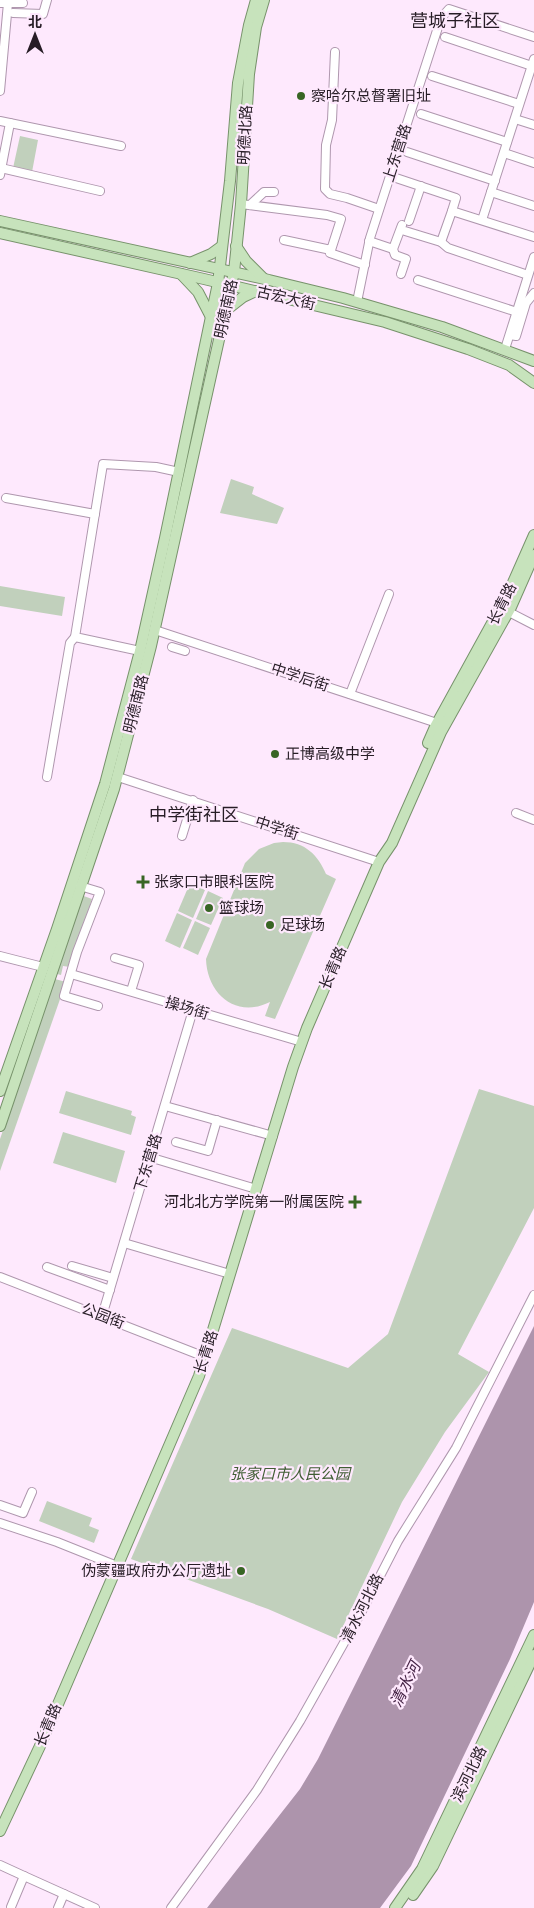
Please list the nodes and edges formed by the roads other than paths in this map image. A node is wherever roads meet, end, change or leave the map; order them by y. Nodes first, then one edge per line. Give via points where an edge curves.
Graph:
1 (46, 0) edge
2 (256, 0) edge
3 (264, 0) edge
4 (4, 3) edge
5 (23, 3) dead end
6 (13, 13) dead end
7 (445, 37) dead end
8 (534, 37) edge
9 (335, 52) dead end
10 (532, 69) edge
11 (432, 76) dead end
12 (0, 91) edge
13 (520, 104) junction
14 (421, 114) dead end
15 (515, 118) junction
16 (0, 121) edge
17 (10, 123) junction
18 (534, 125) edge
19 (507, 142) junction
20 (121, 146) dead end
21 (407, 152) dead end
22 (504, 153) junction
23 (534, 163) edge
24 (1, 172) edge
25 (390, 176) junction
26 (230, 181) junction
27 (495, 181) junction
28 (242, 182) junction
29 (421, 186) junction
30 (100, 191) dead end
31 (274, 192) dead end
32 (491, 192) junction
33 (245, 204) junction
34 (534, 206) edge
35 (379, 209) junction
36 (452, 211) junction
37 (482, 220) junction
38 (0, 221) edge
39 (409, 221) dead end
40 (50, 232) junction
41 (0, 233) edge
42 (534, 237) edge
43 (284, 240) dead end
44 (369, 241) junction
45 (441, 242) junction
46 (48, 244) junction
47 (222, 246) junction
48 (236, 246) junction
49 (393, 249) junction
50 (331, 250) junction
51 (534, 257) edge
52 (190, 264) junction
53 (364, 265) junction
54 (220, 269) junction
55 (234, 272) junction
56 (181, 274) junction
57 (401, 274) dead end
58 (528, 275) junction
59 (264, 278) junction
60 (418, 280) dead end
61 (218, 283) junction
62 (231, 285) junction
63 (256, 291) junction
64 (534, 293) edge
65 (357, 302) junction
66 (225, 311) junction
67 (517, 312) junction
68 (211, 317) junction
69 (510, 335) junction
70 (505, 349) junction
71 (203, 356) junction
72 (215, 359) junction
73 (534, 359) edge
74 (509, 365) junction
75 (534, 372) edge
76 (534, 383) edge
77 (178, 472) junction
78 (6, 498) dead end
79 (95, 514) junction
80 (534, 535) edge
81 (534, 555) edge
82 (389, 594) dead end
83 (505, 610) junction
84 (534, 625) edge
85 (155, 630) junction
86 (75, 637) junction
87 (183, 639) junction
88 (144, 647) junction
89 (179, 649) dead end
90 (221, 657) dead end
91 (243, 661) junction
92 (264, 670) dead end
93 (350, 694) junction
94 (441, 724) junction
95 (47, 776) dead end
96 (118, 777) junction
97 (193, 800) junction
98 (516, 813) dead end
99 (98, 819) junction
100 (534, 820) edge
101 (182, 836) dead end
102 (379, 862) junction
103 (80, 886) junction
104 (0, 956) edge
105 (115, 958) dead end
106 (44, 967) junction
107 (71, 974) junction
108 (131, 991) junction
109 (98, 1006) dead end
110 (193, 1010) junction
111 (302, 1042) junction
112 (4, 1067) edge
113 (0, 1091) edge
114 (165, 1106) junction
115 (217, 1120) junction
116 (0, 1124) edge
117 (273, 1136) junction
118 (176, 1142) dead end
119 (149, 1157) junction
120 (256, 1189) junction
121 (124, 1243) junction
122 (72, 1266) dead end
123 (47, 1267) dead end
124 (230, 1274) junction
125 (0, 1277) edge
126 (113, 1278) junction
127 (110, 1290) junction
128 (534, 1296) edge
129 (102, 1316) junction
130 (205, 1357) junction
131 (32, 1492) dead end
132 (0, 1505) edge
133 (0, 1523) edge
134 (117, 1566) junction
135 (534, 1635) edge
136 (534, 1655) edge
137 (0, 1830) edge
138 (0, 1865) edge
139 (24, 1876) junction
140 (64, 1894) junction
141 (11, 1907) edge
142 (58, 1908) edge
143 (95, 1908) edge
144 (171, 1908) edge
145 (395, 1908) edge
146 (404, 1908) edge

1 - 6 street via 43,14
2 - 26 main road, 明德北路 via 240,73
3 - 28 main road, 明德北路 via 251,52
4 - 5 street
4 - 12 street
7 - 10 street
8 - 25 street, 上东营路 via 449,9 441,18
9 - 35 street via 325,189 330,194
10 - 13 street
11 - 13 street
13 - 15 street
14 - 19 street
15 - 18 street
15 - 19 street
16 - 17 street
17 - 20 street
17 - 24 street
19 - 22 street
21 - 27 street
22 - 23 street
22 - 27 street
24 - 30 street
25 - 29 street
25 - 35 street, 上东营路
26 - 28 main road
26 - 47 main road, 明德北路
27 - 32 street
28 - 33 main road, 明德北路
29 - 36 street via 456,198
29 - 39 street
31 - 33 street via 264,192
32 - 34 street
32 - 37 street
33 - 48 main road, 明德北路
33 - 50 street via 341,219
35 - 44 street, 上东营路
36 - 37 street
36 - 45 street
37 - 42 street
38 - 40 main road, 古宏大街
40 - 46 main road
40 - 52 main road, 古宏大街
41 - 46 main road, 古宏大街
43 - 50 street
44 - 49 street
44 - 53 street, 上东营路
45 - 49 street via 403,228
45 - 58 street via 448,248
46 - 56 main road, 古宏大街
47 - 52 main road
47 - 54 main road, 明德北路
48 - 55 main road, 明德北路
48 - 59 main road via 246,262
49 - 57 street via 395,255 406,258
50 - 53 street via 330,253
51 - 58 street
52 - 54 main road, 古宏大街
53 - 65 street, 上东营路
54 - 55 main road, 古宏大街
54 - 61 main road, 明德南路
55 - 59 main road, 古宏大街
55 - 62 main road, 明德南路
56 - 61 main road, 古宏大街
56 - 68 main road via 198,292
58 - 67 street
59 - 65 main road, 古宏大街
60 - 67 street
61 - 62 main road, 古宏大街
61 - 68 main road, 明德南路
62 - 63 main road, 古宏大街
62 - 66 main road, 明德南路
63 - 66 main road
63 - 74 main road, 古宏大街 via 385,322
64 - 69 street via 526,303 516,336
65 - 70 main road, 古宏大街
66 - 72 main road, 明德南路
67 - 69 street
68 - 71 main road, 明德南路
69 - 70 street
70 - 73 main road, 古宏大街
71 - 72 main road
71 - 77 main road, 明德南路
72 - 85 main road, 明德南路
74 - 75 main road
74 - 76 main road, 古宏大街
77 - 79 street via 156,467 103,464
77 - 88 main road, 明德南路
78 - 79 street
79 - 86 street
80 - 83 main road, 长青路
81 - 83 main road, 长青路
82 - 93 street
83 - 84 street
83 - 94 main road, 长青路
85 - 87 street, 中学后街
85 - 88 main road, 明德南路
86 - 88 street
86 - 95 street via 70,643
87 - 89 street
87 - 91 street, 中学后街
88 - 96 main road, 明德南路
88 - 99 main road, 明德南路
90 - 91 street
91 - 92 street
91 - 93 street, 中学后街
93 - 94 street, 中学后街
94 - 102 main road, 长青路 via 392,843
96 - 97 street, 中学街
96 - 99 main road, 明德南路
97 - 101 street
97 - 102 street, 中学街
98 - 100 street
99 - 103 main road, 明德南路
99 - 106 main road, 明德南路
102 - 111 main road, 长青路
103 - 107 street via 100,892
103 - 116 main road, 明德南路
104 - 106 street
105 - 108 street via 138,965
106 - 112 main road, 明德南路
107 - 108 street, 操场街
107 - 109 street via 64,996
108 - 110 street, 操场街
110 - 111 street, 操场街
110 - 114 street, 下东营路
111 - 117 main road, 长青路
112 - 113 main road, 明德南路
114 - 115 street
114 - 119 street, 下东营路
115 - 117 street
115 - 118 street via 208,1151
117 - 120 main road, 长青路
119 - 120 street
119 - 121 street, 下东营路
120 - 124 main road, 长青路
121 - 124 street
121 - 126 street, 下东营路
122 - 126 street
123 - 127 street
124 - 130 main road, 长青路
125 - 129 street, 公园街
126 - 127 street, 下东营路
127 - 129 street, 下东营路
128 - 144 street, 清水河北路 via 456,1448 398,1541 300,1721 257,1790
129 - 130 street, 公园街
130 - 134 main road, 长青路
131 - 132 street via 23,1513
133 - 134 street
134 - 137 main road, 长青路 via 40,1746
135 - 145 main road, 滨河北路 via 422,1869
136 - 146 main road, 滨河北路 via 433,1866
138 - 139 street
139 - 140 street
139 - 141 street
140 - 142 street
140 - 143 street

